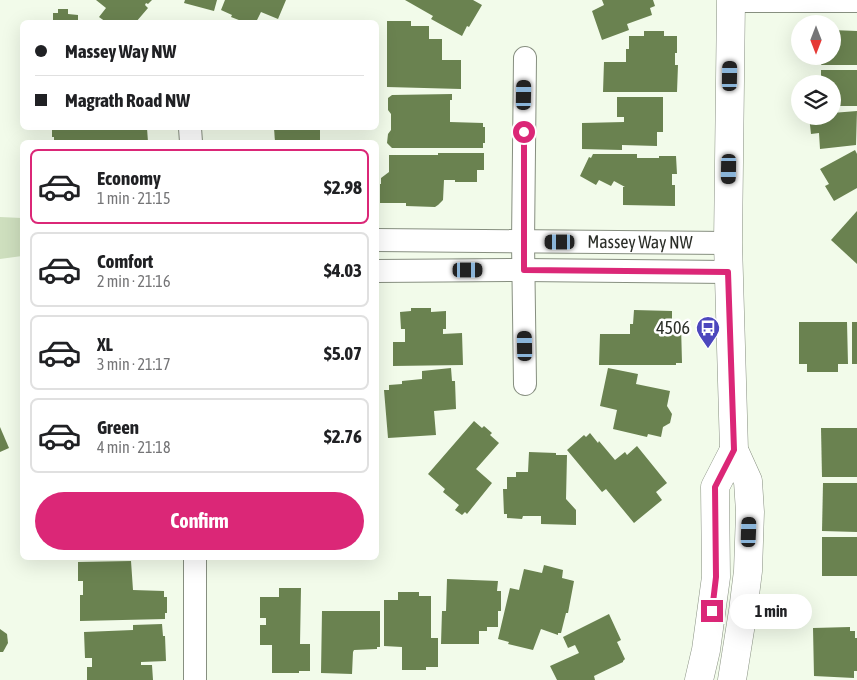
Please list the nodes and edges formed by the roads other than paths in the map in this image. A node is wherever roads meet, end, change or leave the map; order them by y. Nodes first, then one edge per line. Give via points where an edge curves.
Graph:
1 (731, 1) edge
2 (857, 1) edge
3 (525, 58) dead end
4 (379, 240) edge
5 (523, 242) junction
6 (728, 243) junction
7 (524, 270) junction
8 (379, 271) edge
9 (728, 272) junction
10 (525, 384) dead end
11 (734, 450) junction
12 (195, 560) edge
13 (195, 680) edge
14 (699, 680) edge
15 (732, 680) edge

1 - 2 street
1 - 6 street
3 - 5 street
4 - 5 street, Massey Way NW
5 - 6 street, Massey Way NW
5 - 7 street
6 - 9 street
7 - 8 street, Massey Way NW
7 - 9 street, Massey Way NW
7 - 10 street
9 - 11 street
11 - 14 street via 715,487 716,577
11 - 15 street via 748,481 750,512 747,579
12 - 13 street

